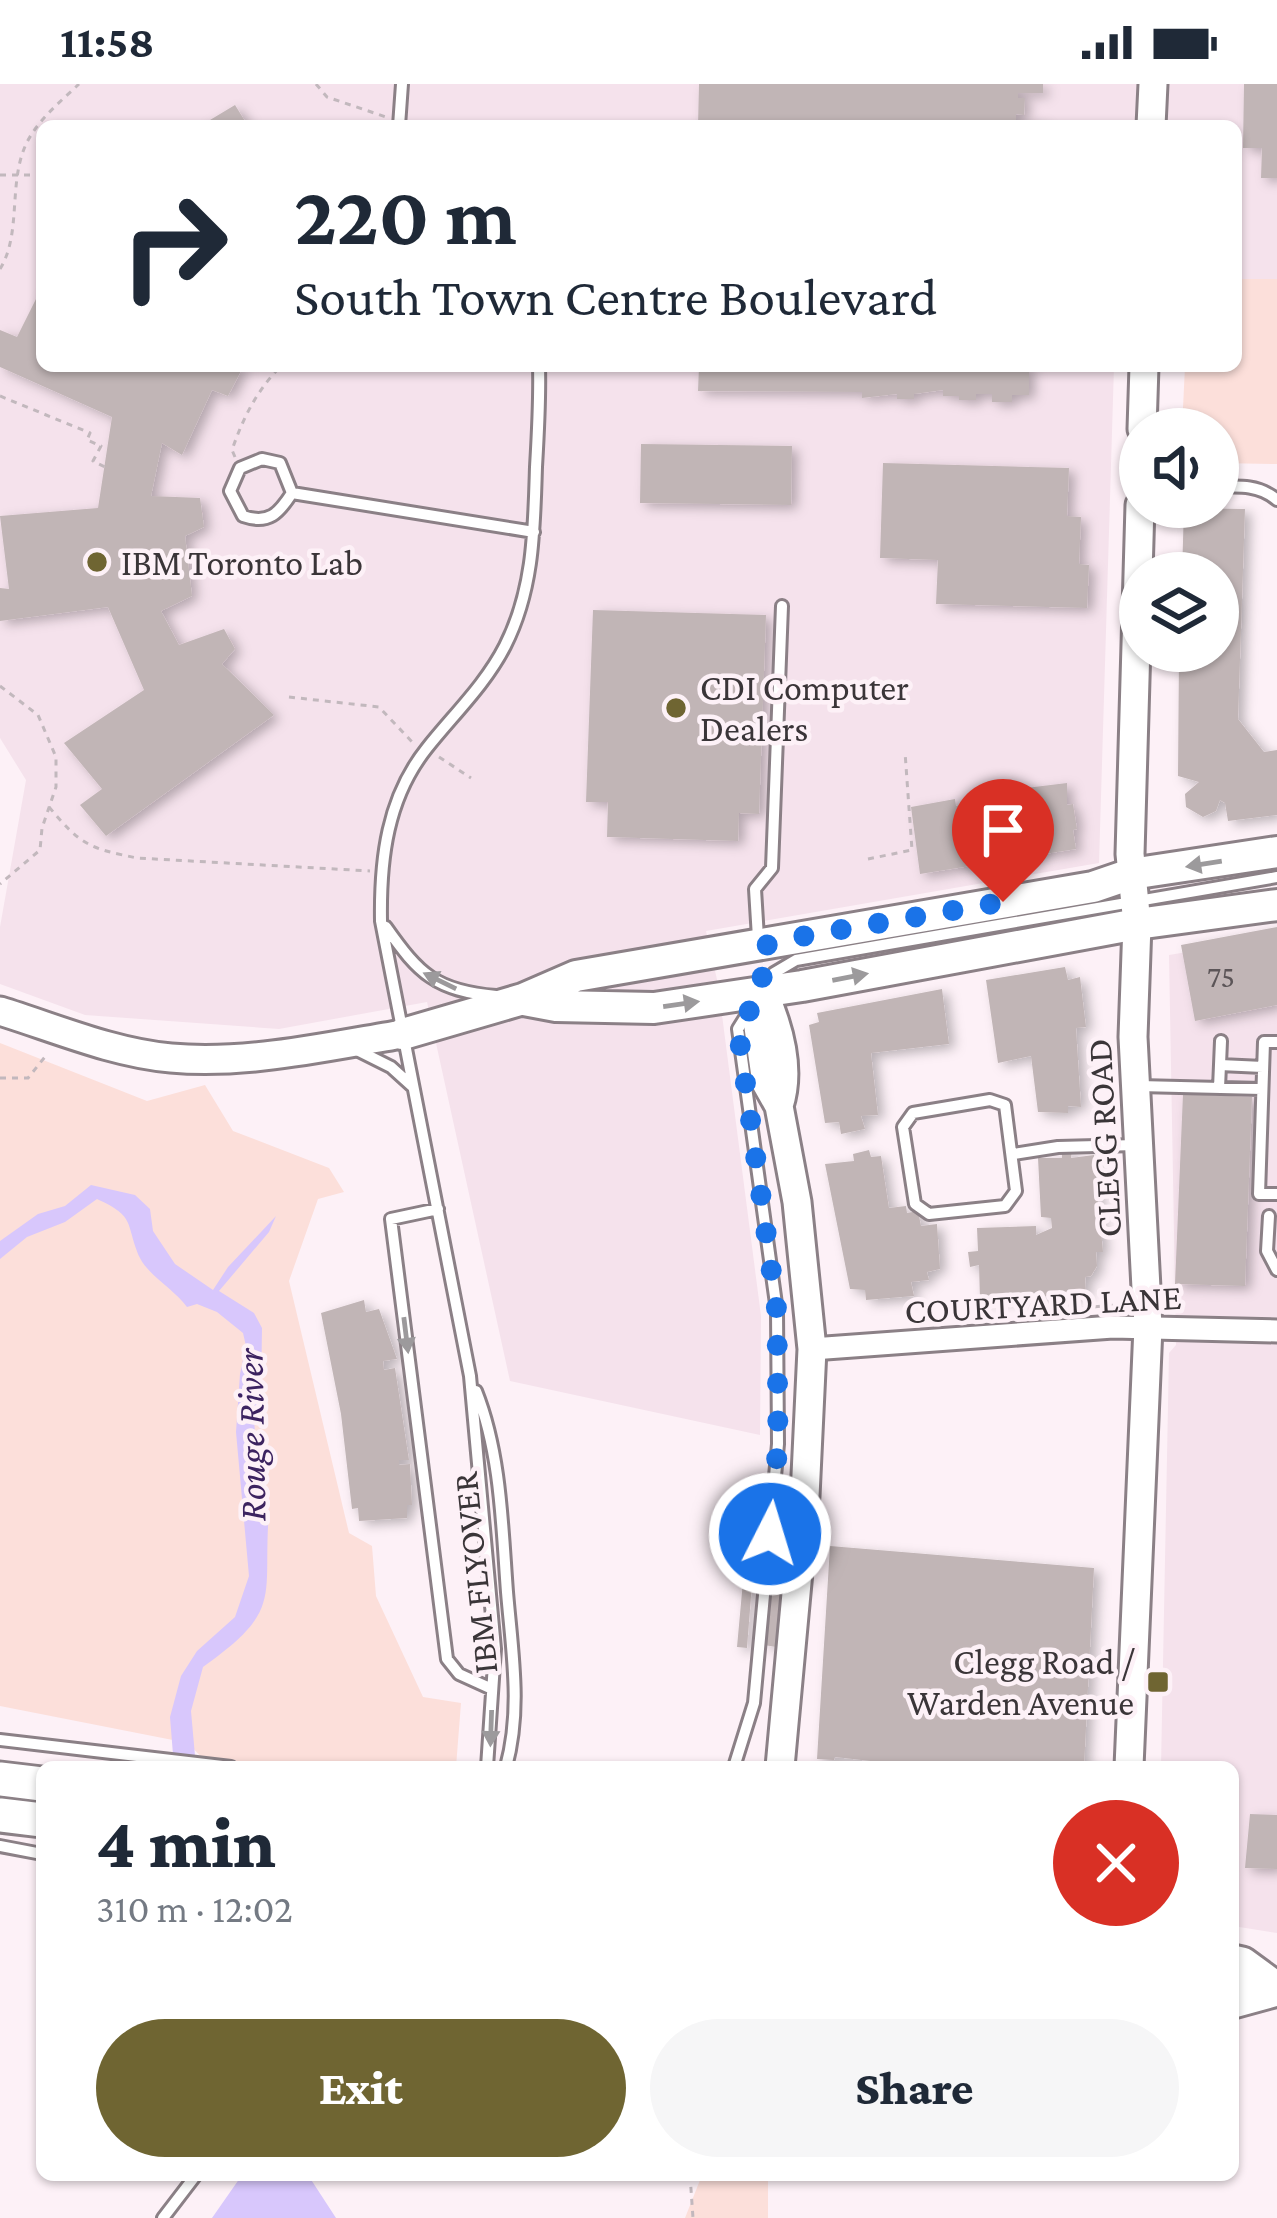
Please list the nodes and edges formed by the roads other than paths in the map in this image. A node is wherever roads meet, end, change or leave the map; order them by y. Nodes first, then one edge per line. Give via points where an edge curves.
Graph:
1 (402, 84) edge
2 (1153, 84) edge
3 (399, 120) edge
4 (1151, 120) edge
5 (539, 372) edge
6 (1144, 372) edge
7 (1143, 408) edge
8 (1239, 486) edge
9 (292, 493) junction
10 (1277, 500) edge
11 (1140, 528) edge
12 (534, 532) junction
13 (782, 606) dead end
14 (1277, 851) edge
15 (1277, 877) edge
16 (1134, 899) junction
17 (1277, 905) edge
18 (381, 921) junction
19 (760, 947) junction
20 (616, 968) junction
21 (763, 989) junction
22 (523, 999) junction
23 (625, 1007) junction
24 (0, 1011) edge
25 (403, 1034) junction
26 (1221, 1041) dead end
27 (1277, 1042) edge
28 (344, 1044) junction
29 (1220, 1065) junction
30 (1263, 1067) junction
31 (1136, 1085) junction
32 (414, 1088) junction
33 (1219, 1088) junction
34 (1262, 1089) junction
35 (1139, 1145) junction
36 (1014, 1154) junction
37 (1277, 1194) edge
38 (439, 1209) junction
39 (1269, 1216) dead end
40 (1277, 1270) edge
41 (1148, 1327) junction
42 (1277, 1331) edge
43 (812, 1348) junction
44 (470, 1376) junction
45 (492, 1689) junction
46 (0, 1740) edge
47 (185, 1761) edge
48 (487, 1761) edge
49 (507, 1761) edge
50 (736, 1761) edge
51 (781, 1761) edge
52 (1129, 1761) edge
53 (0, 1779) edge
54 (36, 1783) edge
55 (0, 1815) edge
56 (36, 1819) edge
57 (0, 1846) edge
58 (36, 1853) edge
59 (1239, 1963) edge
60 (1277, 1989) edge
61 (1239, 1998) edge
62 (191, 2181) edge
63 (163, 2218) edge

1 - 3 lane
2 - 4 street
5 - 12 lane
6 - 7 street
8 - 10 lane
9 - 9 lane via 280,463 262,459 240,468 230,491 243,516 257,521 278,515
9 - 12 lane
11 - 16 street, CLEGG ROAD
12 - 18 lane via 530,576 504,647 398,797 380,872
13 - 19 lane via 772,868 755,889
14 -> 16 main road
15 - 16 lane
16 - 17 main road
16 - 19 main road via 1093,886
16 - 21 main road via 802,986
16 - 31 street, CLEGG ROAD
22 -> 18 lane via 469,994 416,969
18 - 25 lane
19 - 20 main road
19 - 21 main road
20 - 22 main road
20 - 23 main road
23 -> 21 main road
21 - 43 street via 763,1065 797,1202
21 - 50 lane via 738,1029 777,1312 778,1444 754,1702
22 - 23 main road
22 - 25 main road
24 - 28 street via 171,1058
25 - 28 street
25 - 32 lane
26 - 29 lane
27 - 30 lane via 1264,1042
28 - 32 lane
29 - 30 lane
29 - 33 lane
30 - 34 lane
31 - 33 lane
31 - 35 street, CLEGG ROAD
32 - 38 lane
33 - 34 lane
34 - 37 lane via 1259,1194
35 - 36 lane
35 - 41 street, CLEGG ROAD
36 - 36 lane via 1005,1105 990,1100 913,1114 903,1127 915,1204 929,1214 1005,1206 1016,1191
38 - 44 lane
38 -> 45 lane via 391,1219 447,1660
39 - 40 lane via 1267,1251
41 - 42 street, COURTYARD LANE
41 - 43 street, COURTYARD LANE
41 - 52 street, CLEGG ROAD
43 - 51 street
44 - 45 lane via 490,1562
44 - 49 lane, IBM FLYOVER via 494,1462 510,1625 516,1726
45 -> 48 lane
46 - 47 lane
53 - 54 main road
55 - 56 main road
57 - 58 lane
59 - 60 main road
60 - 61 main road
62 - 63 lane

